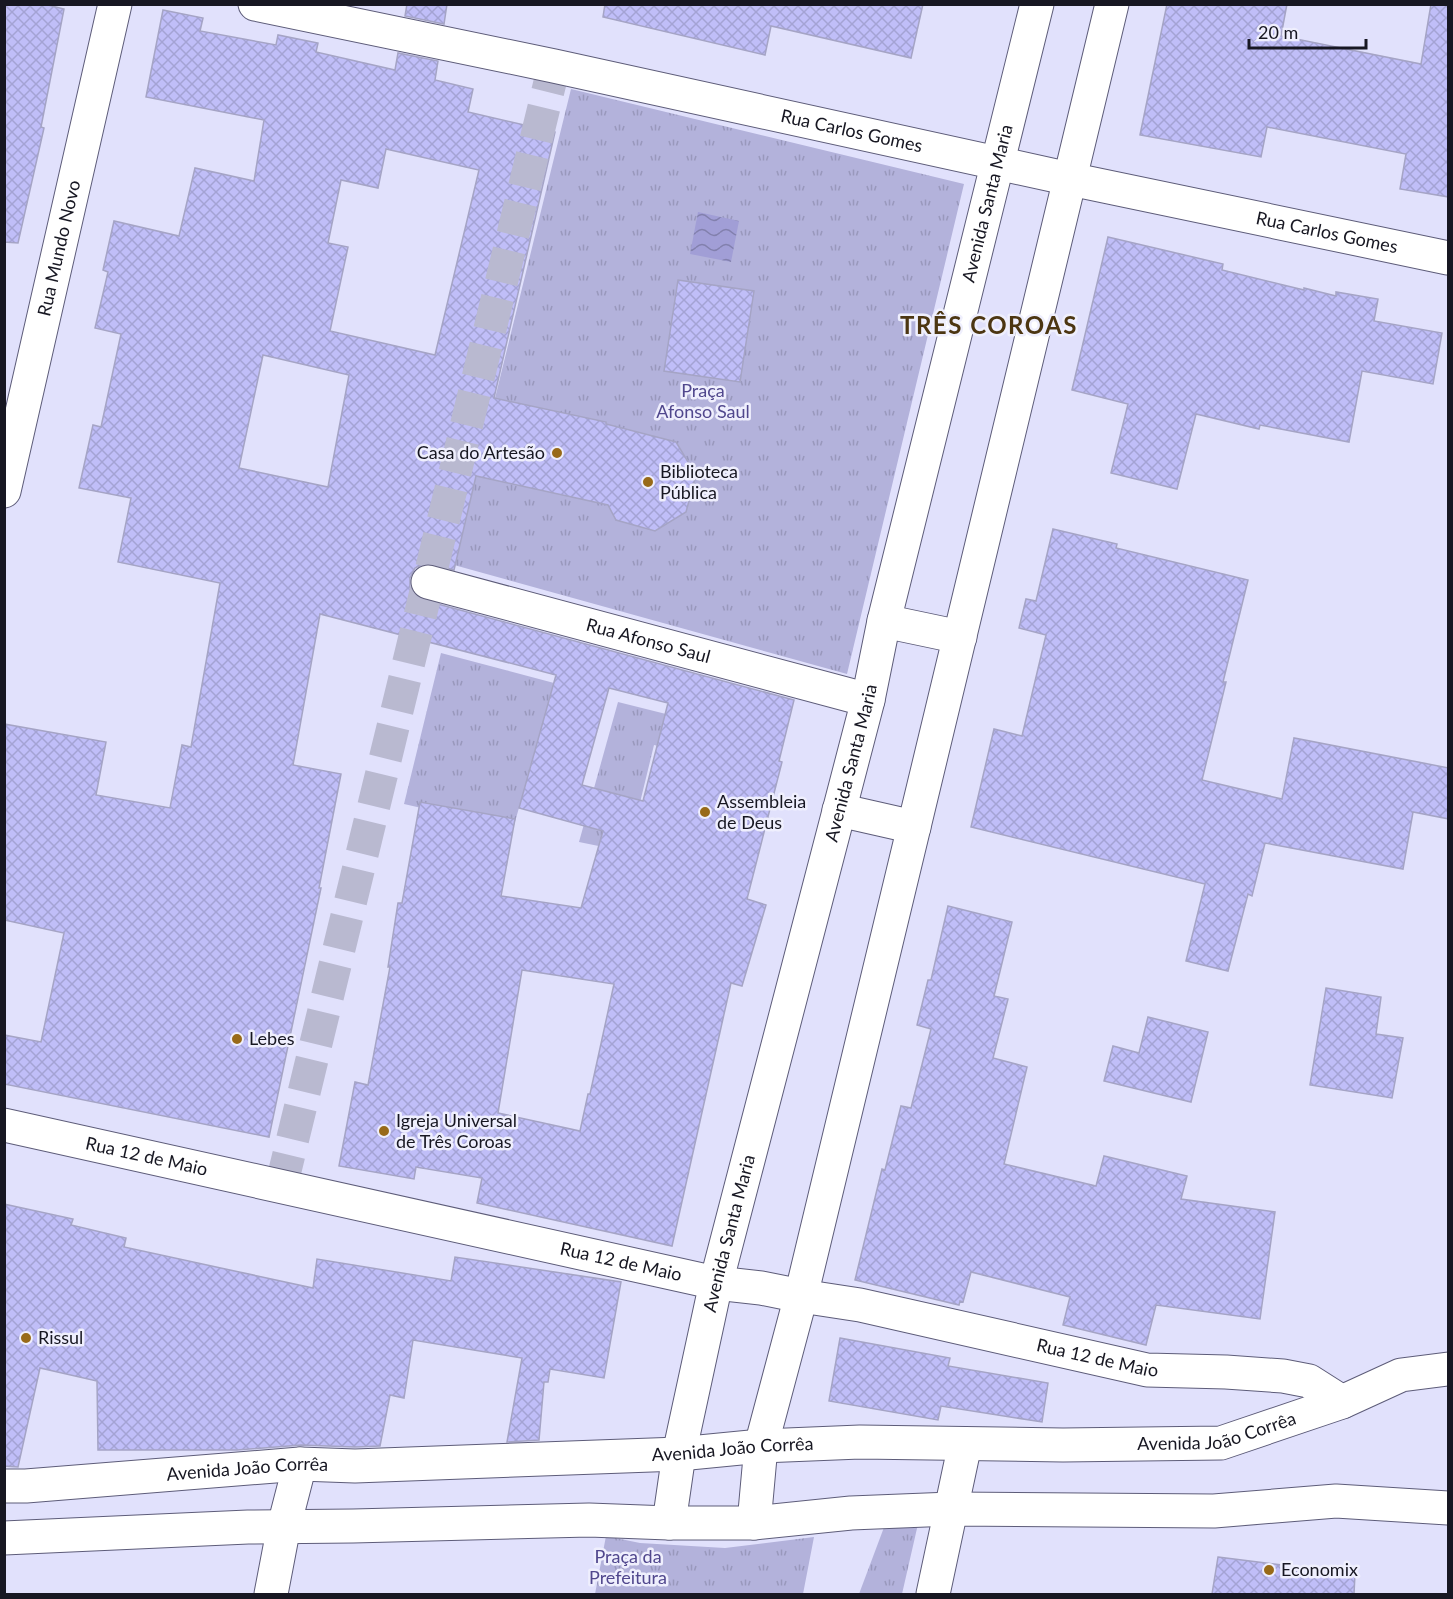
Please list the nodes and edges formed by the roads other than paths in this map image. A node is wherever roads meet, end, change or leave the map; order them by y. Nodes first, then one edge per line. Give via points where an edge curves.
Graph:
1 (115, 4) edge
2 (255, 4) edge
3 (1037, 4) edge
4 (1112, 4) edge
5 (999, 162) junction
6 (1070, 179) junction
7 (1449, 258) edge
8 (4, 491) edge
9 (428, 582) dead end
10 (885, 621) junction
11 (960, 637) junction
12 (868, 700) junction
13 (839, 810) junction
14 (914, 827) junction
15 (4, 1125) edge
16 (716, 1283) junction
17 (801, 1296) junction
18 (1449, 1369) edge
19 (1342, 1402) junction
20 (965, 1444) junction
21 (761, 1446) junction
22 (679, 1454) junction
23 (300, 1464) junction
24 (4, 1486) edge
25 (1449, 1508) edge
26 (951, 1509) junction
27 (669, 1522) junction
28 (754, 1523) junction
29 (285, 1526) junction
30 (4, 1538) edge
31 (271, 1594) edge
32 (933, 1594) edge

1 - 8 main road, Rua Mundo Novo
2 - 5 main road, Rua Carlos Gomes
3 - 5 main road, Avenida Santa Maria
4 - 6 main road
5 - 6 main road, Rua Carlos Gomes
5 - 10 main road, Avenida Santa Maria
6 - 7 main road, Rua Carlos Gomes
6 - 11 main road
9 - 12 main road, Rua Afonso Saul
10 - 11 main road
10 - 12 main road, Avenida Santa Maria
11 - 14 main road
12 - 13 main road, Avenida Santa Maria
13 - 14 main road
13 - 16 main road, Avenida Santa Maria
14 - 17 main road
15 - 16 main road, Rua 12 de Maio
16 - 17 main road, Rua 12 de Maio
16 - 22 main road, Avenida Santa Maria
17 - 19 main road, Rua 12 de Maio via 860,1305 1147,1370 1226,1372 1309,1381
17 - 21 main road
18 - 19 main road, Avenida João Corrêa via 1401,1376
19 - 20 main road, Avenida João Corrêa via 1221,1443
20 - 21 main road, Avenida João Corrêa via 860,1442
20 - 26 main road
21 - 22 main road, Avenida João Corrêa
21 - 28 main road
22 - 23 main road, Avenida João Corrêa via 356,1466
22 - 27 main road, Avenida Santa Maria
23 - 24 main road, Avenida João Corrêa
23 - 29 main road
25 - 26 main road via 1336,1501 1214,1511
26 - 28 main road via 851,1513
26 - 32 main road
27 - 28 main road
27 - 29 main road
29 - 30 main road
29 - 31 main road

